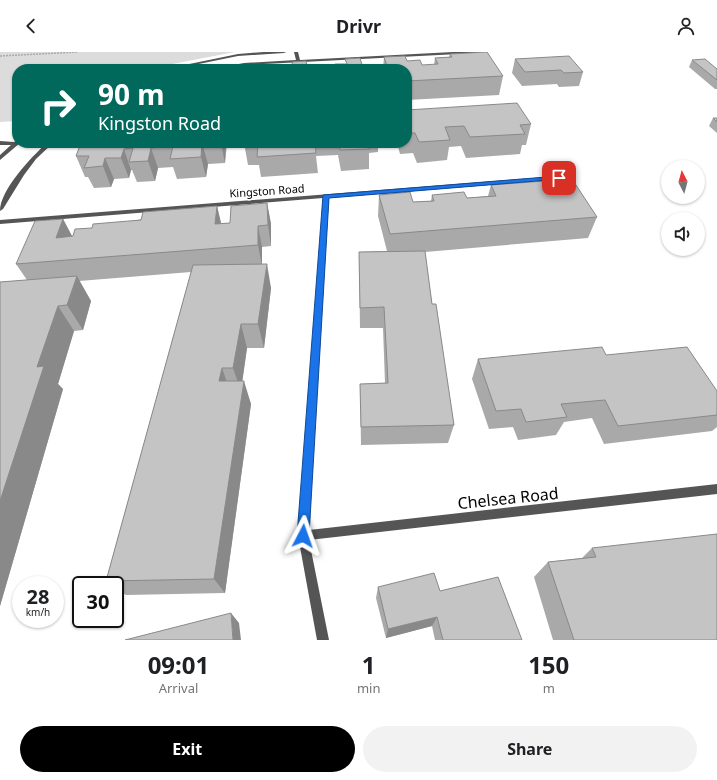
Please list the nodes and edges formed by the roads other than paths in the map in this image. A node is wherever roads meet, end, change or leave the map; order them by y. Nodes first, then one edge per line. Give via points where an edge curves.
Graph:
1 (284, 52) edge
2 (296, 52) edge
3 (478, 52) edge
4 (298, 60) junction
5 (192, 64) edge
6 (244, 64) edge
7 (0, 143) edge
8 (12, 144) edge
9 (12, 148) edge
10 (44, 148) edge
11 (0, 158) edge
12 (559, 178) edge
13 (326, 196) junction
14 (0, 209) edge
15 (0, 222) edge
16 (717, 489) edge
17 (303, 536) junction
18 (323, 640) edge

1 - 5 street via 238,55
2 - 4 street
3 - 4 street
4 - 6 street
7 - 8 street
9 - 11 street
10 - 14 street via 20,173
12 - 13 street, Kingston Road
13 - 15 street, Kingston Road
13 - 17 street
16 - 17 street, Chelsea Road
17 - 18 street

